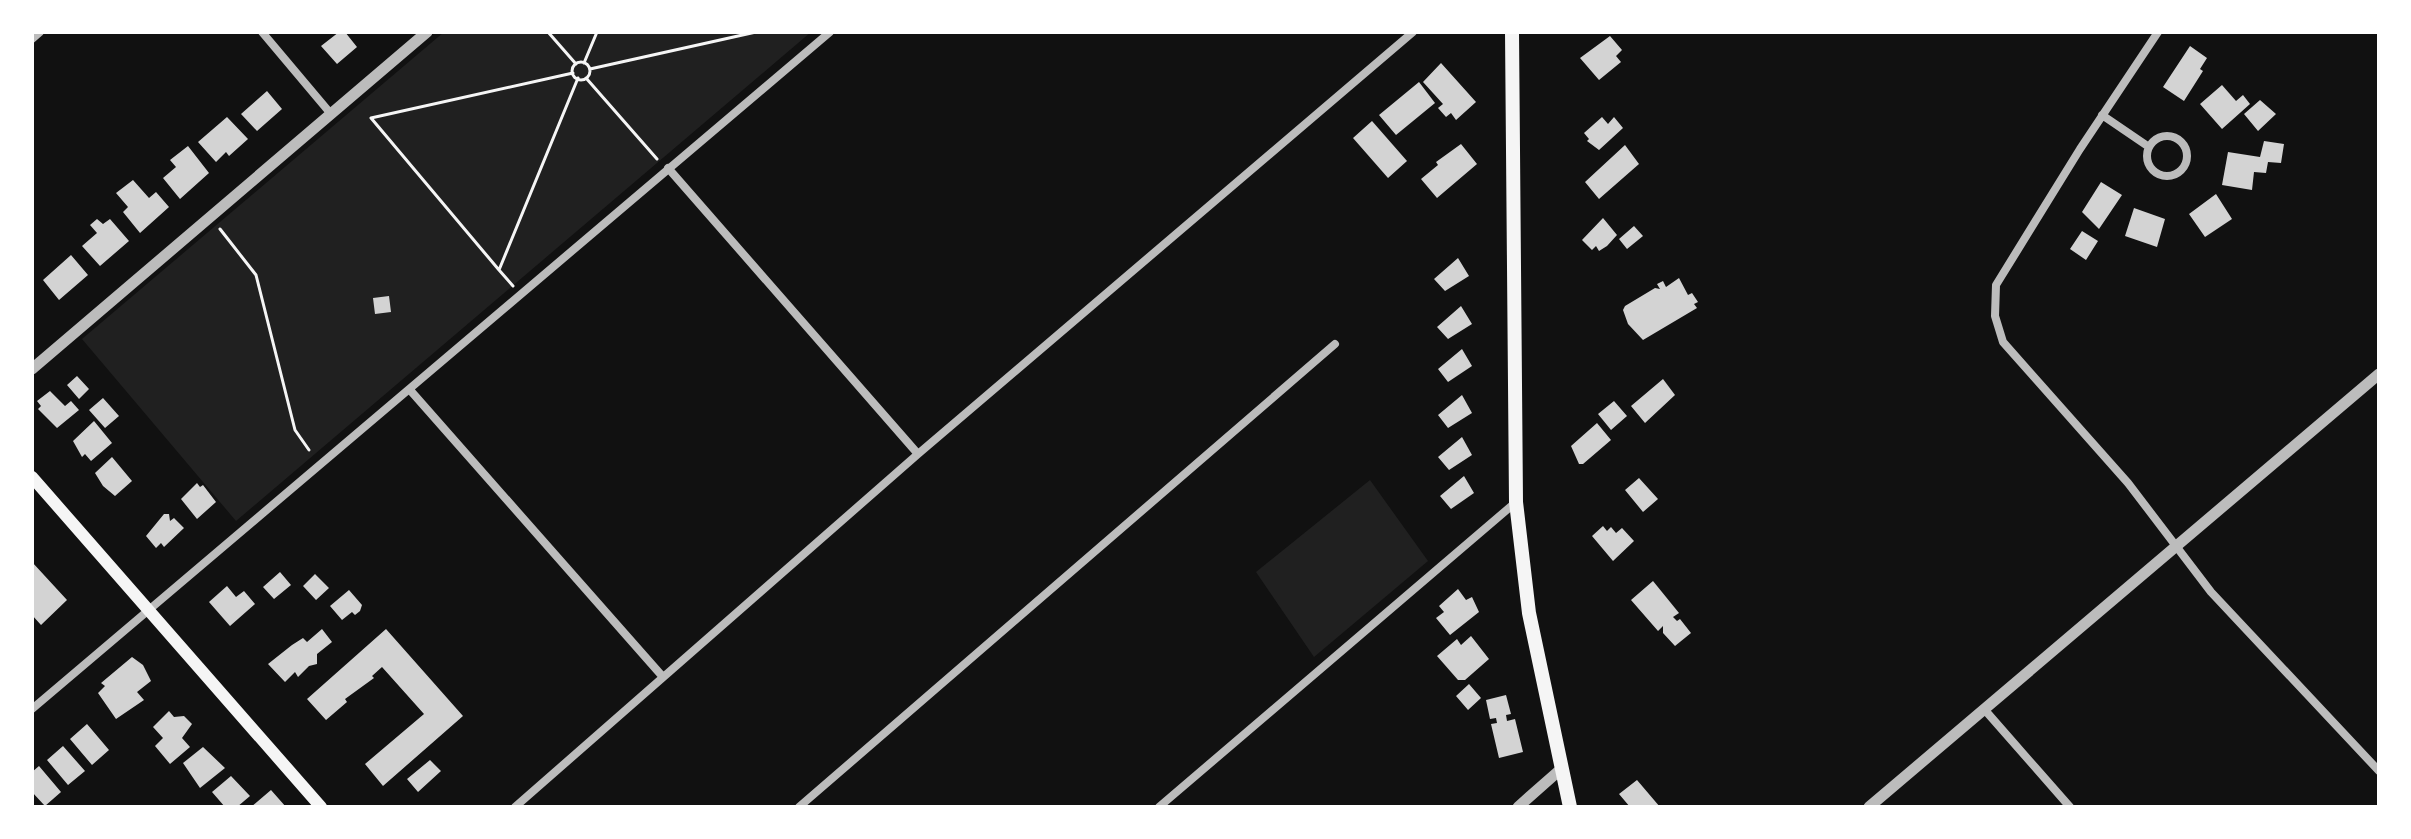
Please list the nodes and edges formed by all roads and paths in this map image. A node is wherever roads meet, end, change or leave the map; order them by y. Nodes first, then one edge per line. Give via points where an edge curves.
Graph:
1 (40, 32) edge
2 (262, 32) edge
3 (427, 32) edge
4 (548, 32) edge
5 (597, 32) edge
6 (756, 32) edge
7 (830, 32) edge
8 (1512, 32) edge
9 (2158, 32) edge
10 (1411, 33) edge
11 (32, 39) edge
12 (584, 63) junction
13 (576, 64) junction
14 (590, 69) junction
15 (573, 73) junction
16 (578, 78) junction
17 (586, 78) junction
18 (331, 114) junction
19 (2102, 115) junction
20 (2149, 147) junction
21 (659, 161) dead end
22 (668, 168) junction
23 (220, 229) dead end
24 (499, 270) junction
25 (512, 285) dead end
26 (1335, 344) dead end
27 (32, 369) edge
28 (2379, 374) edge
29 (410, 390) junction
30 (309, 450) dead end
31 (918, 454) junction
32 (32, 477) edge
33 (1516, 502) junction
34 (2176, 545) junction
35 (149, 611) junction
36 (663, 677) junction
37 (32, 709) edge
38 (1984, 709) junction
39 (1561, 769) junction
40 (2379, 771) edge
41 (321, 807) edge
42 (515, 807) edge
43 (799, 807) edge
44 (1159, 807) edge
45 (1518, 807) edge
46 (1570, 807) edge
47 (1869, 807) edge
48 (2070, 807) edge

1 - 11 street
2 - 18 street
3 - 18 street
4 - 13 path
5 - 12 path
6 - 14 path
7 - 22 street
8 - 33 main road
9 - 19 street
10 - 31 street
12 - 13 path
12 - 14 path
13 - 15 path
14 - 17 path
15 - 16 path
15 - 24 path via 370,118
16 - 17 path
16 - 24 path
17 - 21 path
18 - 27 street
19 - 20 street
19 - 34 street via 1996,285 1995,316 2003,342
20 - 20 street via 2148,160 2155,171 2174,174 2184,165 2187,153 2176,138 2164,136
22 - 29 street
22 - 31 street
23 - 30 path via 256,275 295,430
24 - 25 path
26 - 43 street
28 - 34 street
29 - 35 street
29 - 36 street
31 - 36 street
32 - 35 main road
33 - 39 main road via 1529,613
33 - 44 street
34 - 38 street
34 - 40 street via 2211,592
35 - 37 street
35 - 41 main road
36 - 42 street
38 - 47 street
38 - 48 street
39 - 45 street
39 - 46 main road

